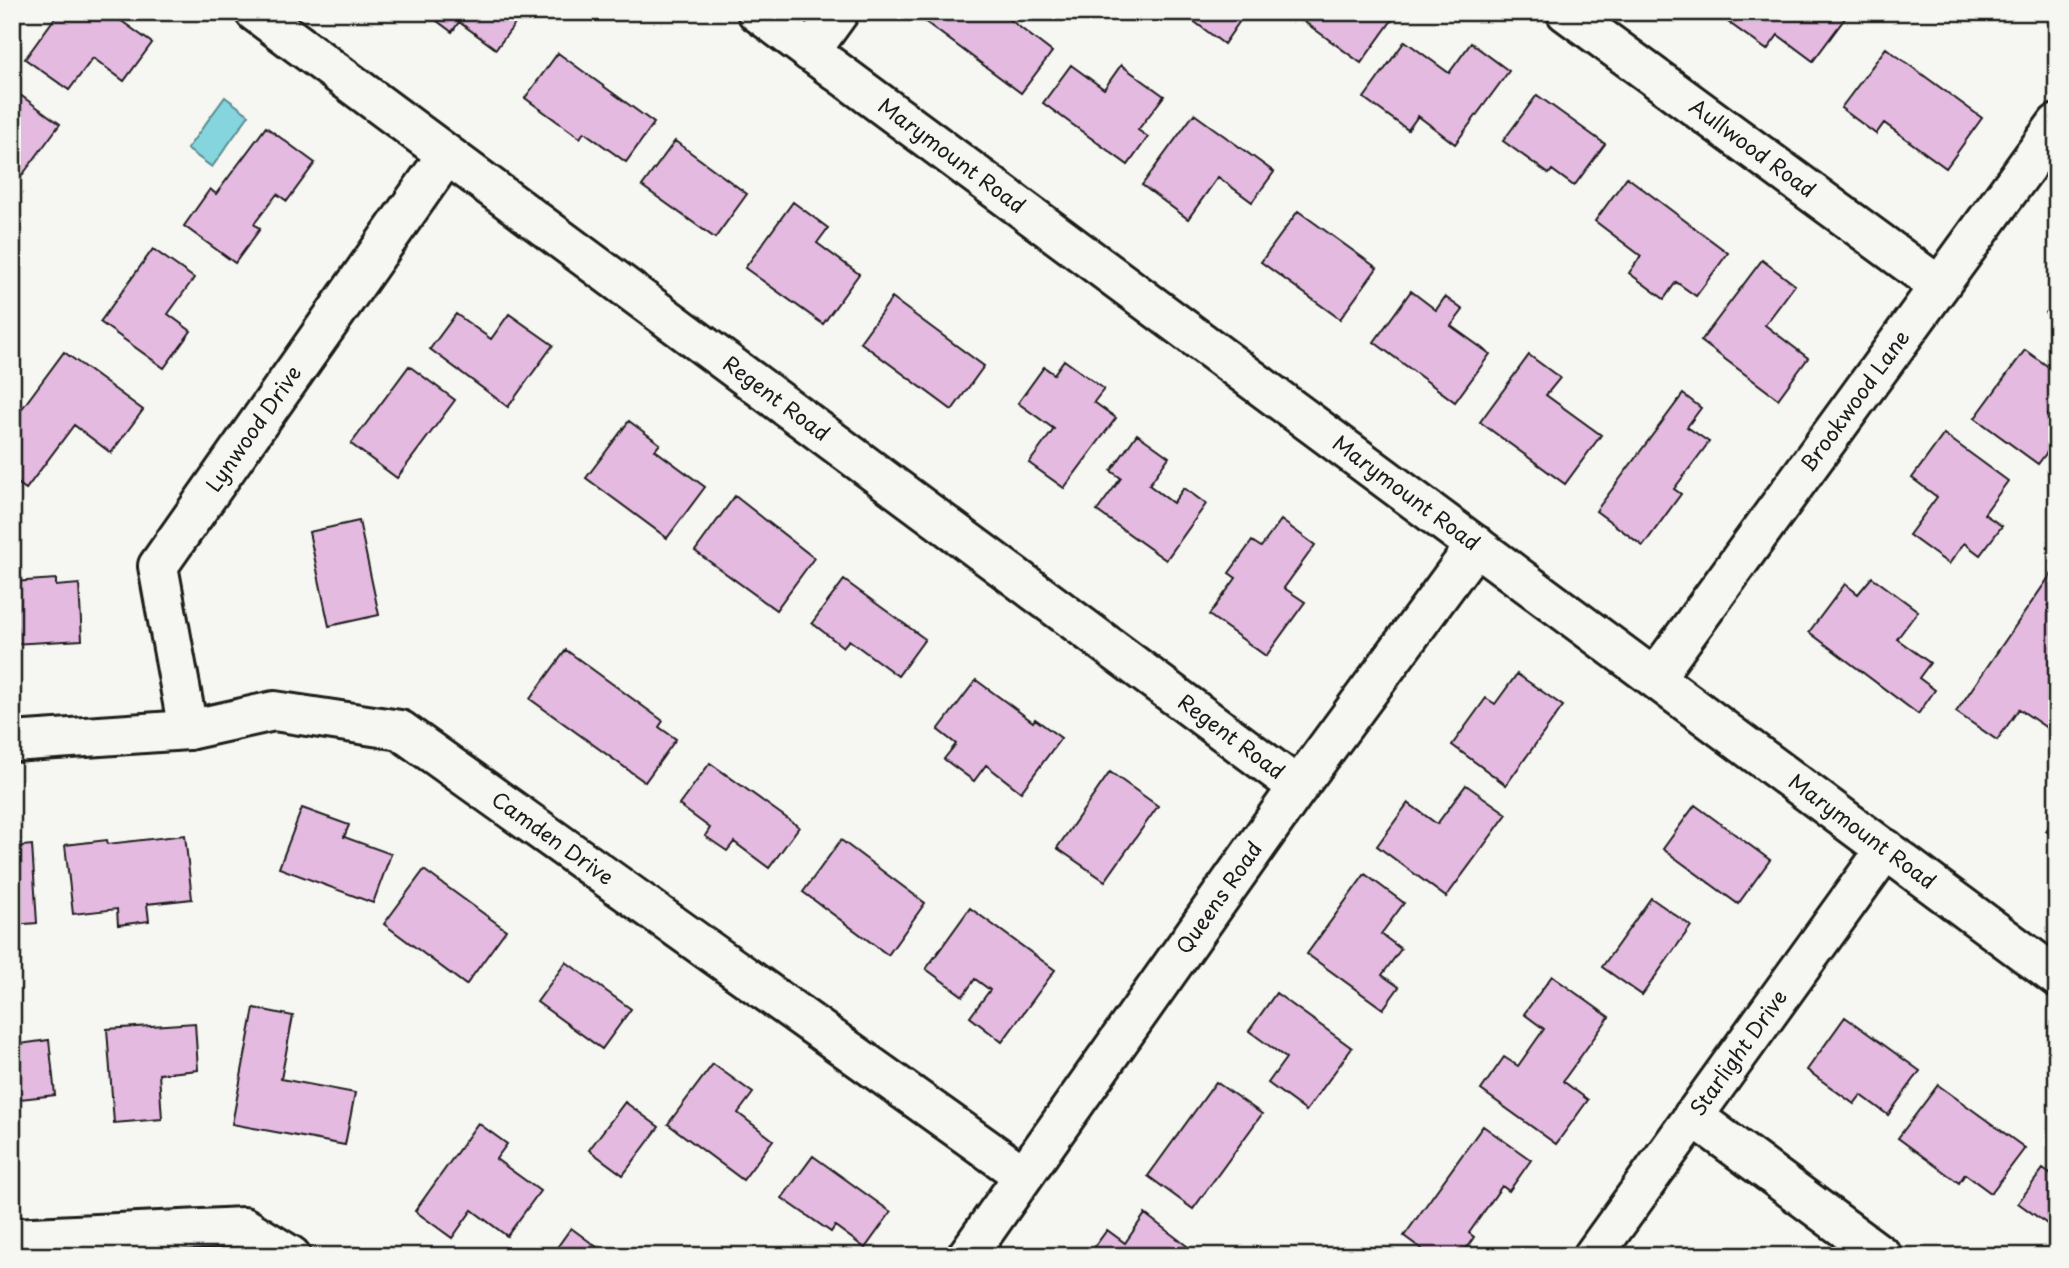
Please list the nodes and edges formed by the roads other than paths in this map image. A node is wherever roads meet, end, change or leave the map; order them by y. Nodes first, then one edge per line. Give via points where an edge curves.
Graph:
1 (255, 12) edge
2 (757, 12) edge
3 (839, 12) edge
4 (1566, 12) edge
5 (810, 52) junction
6 (2057, 124) edge
7 (446, 156) junction
8 (1939, 286) junction
9 (1476, 545) junction
10 (1654, 677) junction
11 (188, 730) junction
12 (12, 742) edge
13 (1298, 787) junction
14 (1886, 849) junction
15 (2057, 976) edge
16 (1693, 1116) junction
17 (1023, 1175) junction
18 (12, 1238) edge
19 (291, 1256) edge
20 (967, 1256) edge
21 (1593, 1256) edge
22 (1882, 1256) edge

1 - 7 street, Regent Road
2 - 5 street, Marymount Road
3 - 5 street
4 - 8 street, Aullwood Road
5 - 9 street, Marymount Road
6 - 8 street, Brookwood Lane
7 - 11 street, Lynwood Drive via 158,566
7 - 13 street, Regent Road
8 - 10 street, Brookwood Lane
9 - 10 street, Marymount Road
9 - 13 street, Queens Road
10 - 14 street, Marymount Road
11 - 12 street, Camden Drive
11 - 17 street, Camden Drive via 274,710 400,730
13 - 17 street, Queens Road
14 - 15 street, Marymount Road
14 - 16 street, Starlight Drive
16 - 21 street, Starlight Drive
16 - 22 street
17 - 20 street, Queens Road
18 - 19 street via 244,1227

